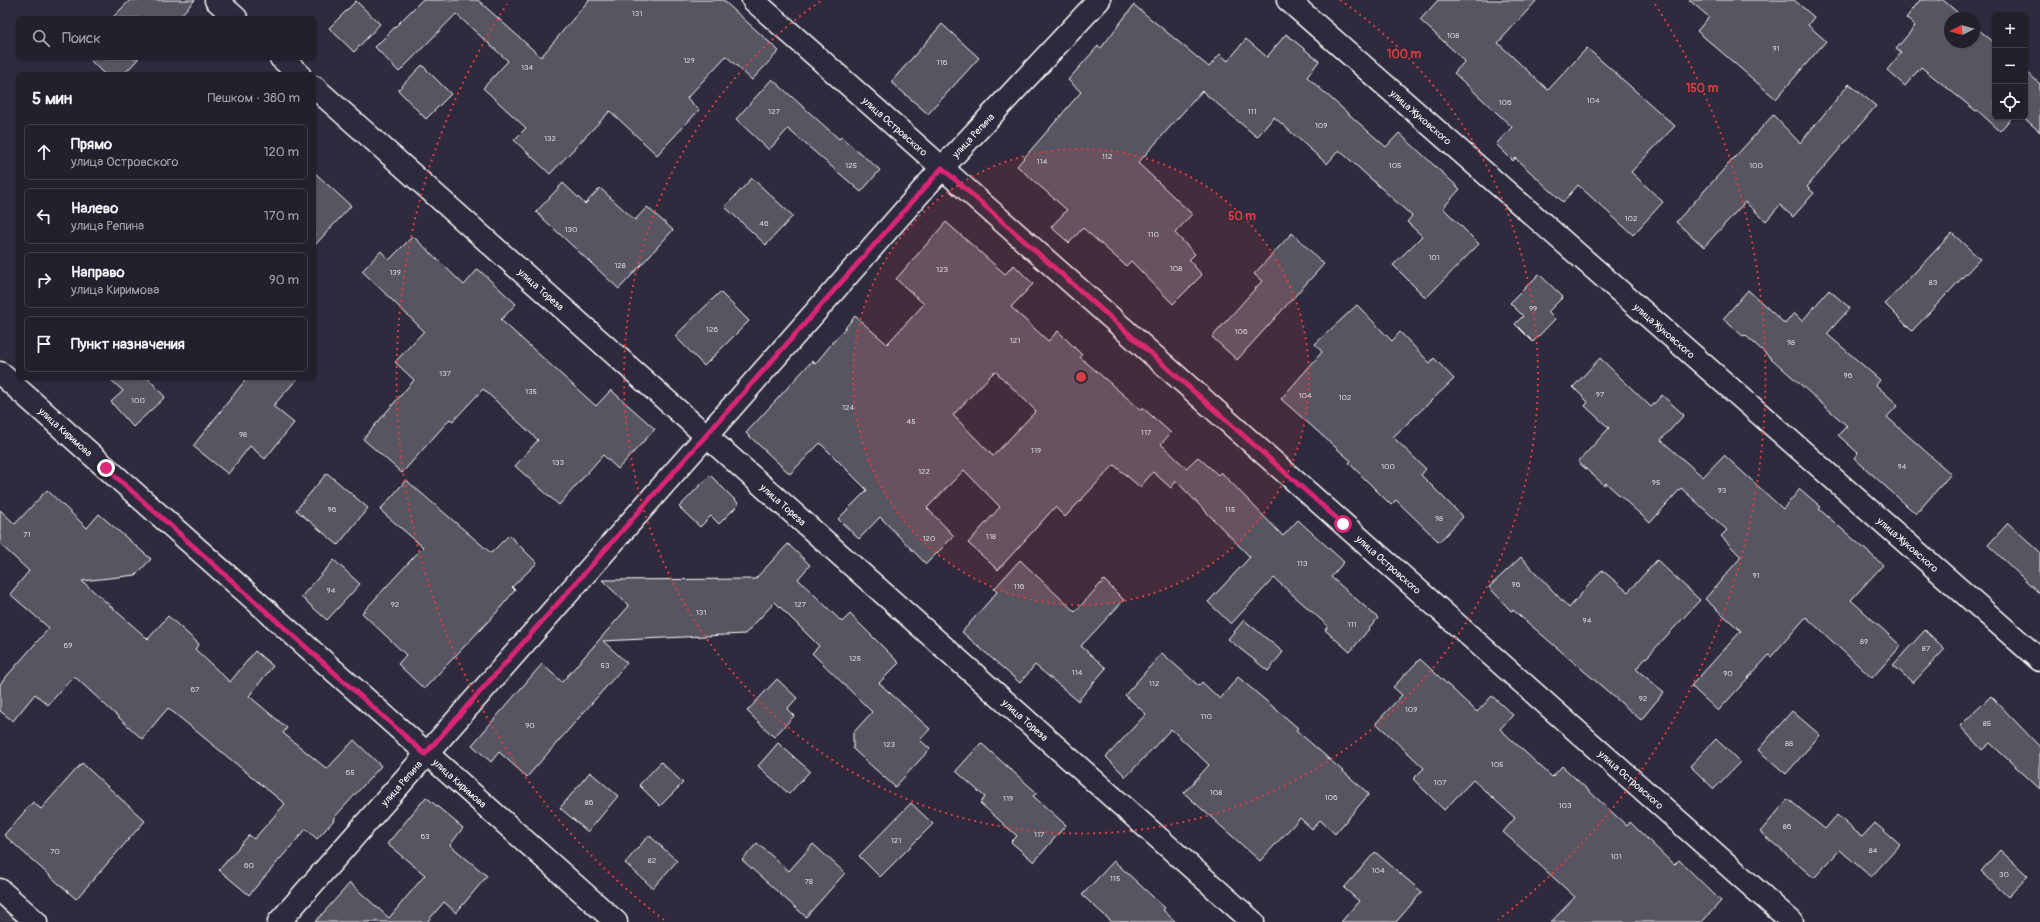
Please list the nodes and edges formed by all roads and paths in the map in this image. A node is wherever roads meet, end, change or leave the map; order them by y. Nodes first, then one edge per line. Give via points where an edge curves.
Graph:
1 (216, 0) edge
2 (753, 0) edge
3 (1100, 0) edge
4 (1288, 0) edge
5 (234, 16) edge
6 (283, 60) edge
7 (297, 72) edge
8 (316, 89) edge
9 (942, 168) junction
10 (0, 373) edge
11 (705, 436) junction
12 (2040, 660) edge
13 (425, 754) junction
14 (0, 890) edge
15 (36, 922) edge
16 (279, 922) edge
17 (616, 922) edge
18 (1253, 922) edge
19 (1792, 922) edge

1 - 5 street
2 - 9 street, улица Островского
3 - 9 street, улица Репина
4 - 12 street, улица Жуковского
6 - 7 street
8 - 11 street, улица Тореза
9 - 11 street, улица Репина
9 - 19 street, улица Островского
10 - 13 street, улица Киримова
11 - 13 street, улица Репина
11 - 18 street, улица Тореза
13 - 16 street, улица Репина
13 - 17 street, улица Киримова
14 - 15 street

